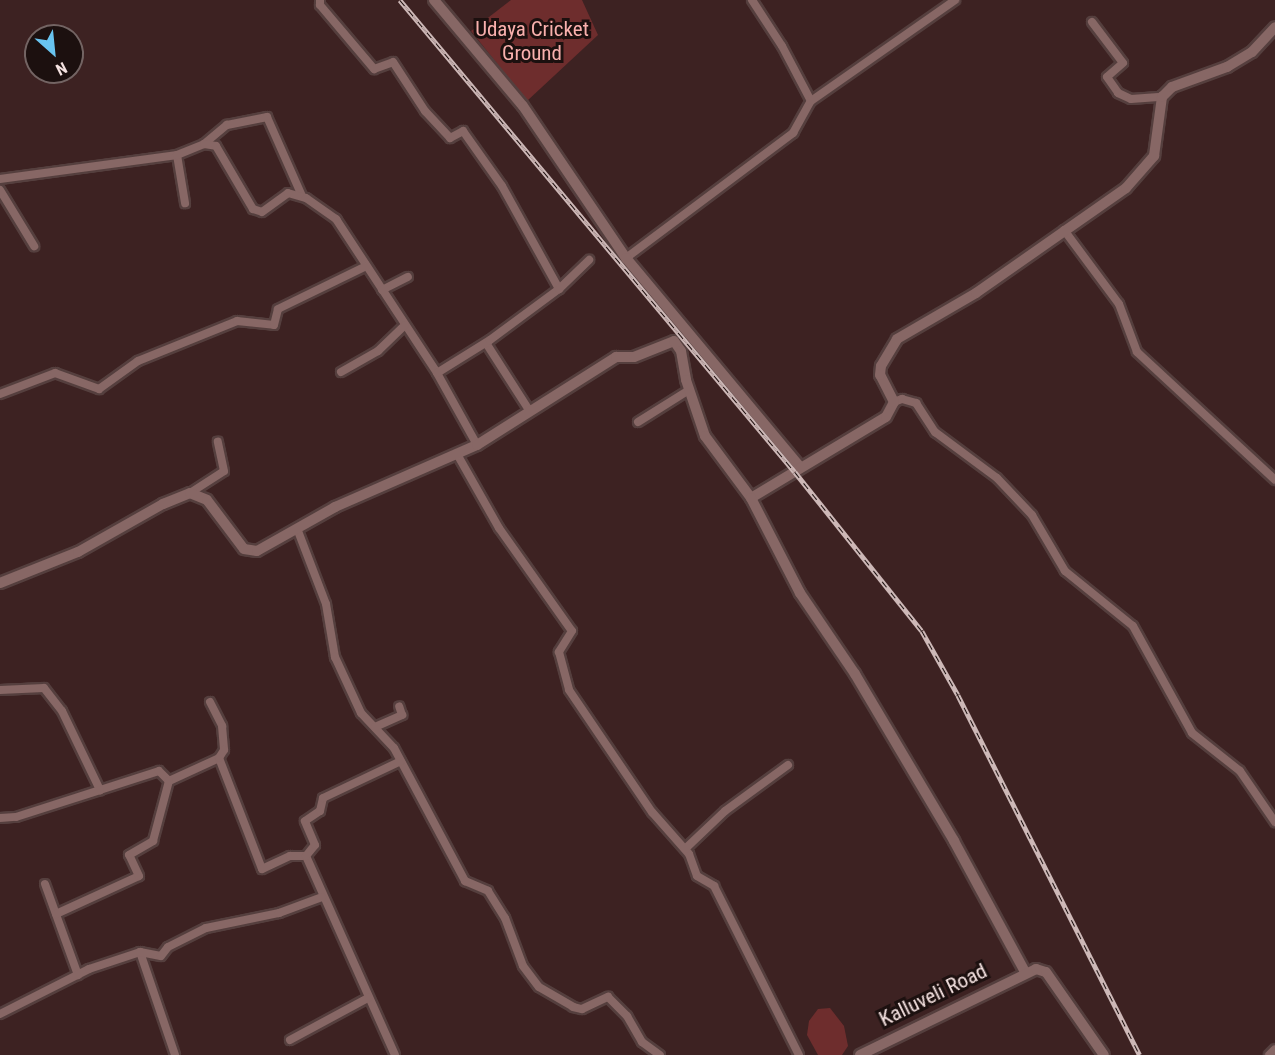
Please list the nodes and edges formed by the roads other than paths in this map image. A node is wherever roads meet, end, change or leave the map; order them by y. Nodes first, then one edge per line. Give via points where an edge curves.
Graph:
1 (320, 0) edge
2 (435, 0) edge
3 (752, 0) edge
4 (955, 0) edge
5 (1092, 22) dead end
6 (1275, 27) edge
7 (1162, 97) junction
8 (811, 101) junction
9 (204, 144) junction
10 (177, 155) junction
11 (0, 179) edge
12 (0, 190) edge
13 (302, 196) junction
14 (185, 203) dead end
15 (1064, 230) junction
16 (34, 246) dead end
17 (626, 258) junction
18 (589, 260) dead end
19 (366, 266) junction
20 (408, 277) dead end
21 (382, 290) junction
22 (559, 290) junction
23 (405, 325) junction
24 (486, 343) junction
25 (341, 372) dead end
26 (437, 373) junction
27 (689, 390) junction
28 (0, 394) edge
29 (894, 402) junction
30 (529, 410) junction
31 (638, 422) dead end
32 (218, 442) dead end
33 (477, 445) junction
34 (457, 454) junction
35 (800, 467) junction
36 (1275, 480) edge
37 (190, 493) junction
38 (751, 498) junction
39 (298, 531) junction
40 (0, 583) edge
41 (0, 690) edge
42 (210, 702) dead end
43 (399, 706) dead end
44 (375, 727) junction
45 (219, 758) junction
46 (401, 761) junction
47 (788, 765) dead end
48 (169, 781) junction
49 (100, 790) junction
50 (0, 818) edge
51 (1275, 822) edge
52 (685, 849) junction
53 (306, 856) junction
54 (45, 884) dead end
55 (322, 897) junction
56 (56, 914) junction
57 (140, 952) junction
58 (1025, 972) junction
59 (78, 975) junction
60 (368, 998) junction
61 (0, 1014) edge
62 (290, 1040) dead end
63 (1275, 1049) edge
64 (175, 1055) edge
65 (396, 1055) edge
66 (660, 1055) edge
67 (799, 1055) edge
68 (860, 1055) edge
69 (1104, 1055) edge
70 (1269, 1055) edge

1 - 22 street via 320,5 374,69 393,62 425,111 450,138 464,130 502,186
2 - 17 street via 522,105
3 - 8 street
4 - 8 street
5 - 7 street via 1123,63 1107,77 1118,93 1131,99
6 - 7 street via 1244,57 1172,87
7 - 15 street via 1157,144 1149,165 1126,188
8 - 17 street via 793,133
9 - 10 street
9 - 13 street via 216,146 253,210 262,212 288,193
9 - 13 street via 227,125 267,117
10 - 11 street
10 - 14 street
12 - 16 street
13 - 19 street via 336,219
15 - 29 street via 976,293 897,339 885,354 880,375
15 - 36 street via 1119,304 1137,352
17 - 35 street
18 - 22 street
19 - 21 street
19 - 28 street via 278,309 274,326 237,321 138,361 99,389 55,373
20 - 21 street
21 - 23 street
22 - 24 street
23 - 25 street via 378,351
23 - 26 street
24 - 26 street
24 - 30 street
26 - 33 street
27 - 30 street via 681,351 669,341 634,357 616,357
27 - 31 street
27 - 38 street via 705,436
29 - 35 street via 886,417
29 - 51 street via 902,399 916,403 935,432 997,478 1032,515 1065,571 1133,626 1192,733 1240,771
30 - 33 street
32 - 37 street via 224,471
33 - 34 street
34 - 39 street via 335,507
34 - 52 street via 499,528 572,631 559,652 569,690 652,812
35 - 38 street
37 - 39 street via 207,500 244,549 251,552
37 - 40 street via 78,552
38 - 58 street via 800,593 855,674 954,841
39 - 44 street via 326,604 335,657 361,713
41 - 49 street via 44,688 62,711
42 - 45 street via 222,726 224,750
43 - 44 street via 402,715
44 - 46 street
45 - 48 street
45 - 53 street via 262,868 290,856
46 - 53 street via 323,798 320,811 305,821 315,844
46 - 66 street via 465,881 488,891 506,918 532,980 582,1009 608,997 627,1016 642,1042
47 - 52 street via 725,811
48 - 49 street via 159,771
48 - 56 street via 153,841 129,855 140,876
49 - 50 street
52 - 67 street via 697,876 714,886 722,899
53 - 55 street
54 - 56 street
55 - 57 street via 279,913 206,928 168,947 161,956
55 - 60 street
56 - 59 street
57 - 59 street
57 - 64 street
58 - 68 street, Kalluveli Road
58 - 69 street via 1046,972
59 - 61 street
60 - 62 street
60 - 65 street
63 - 70 street

